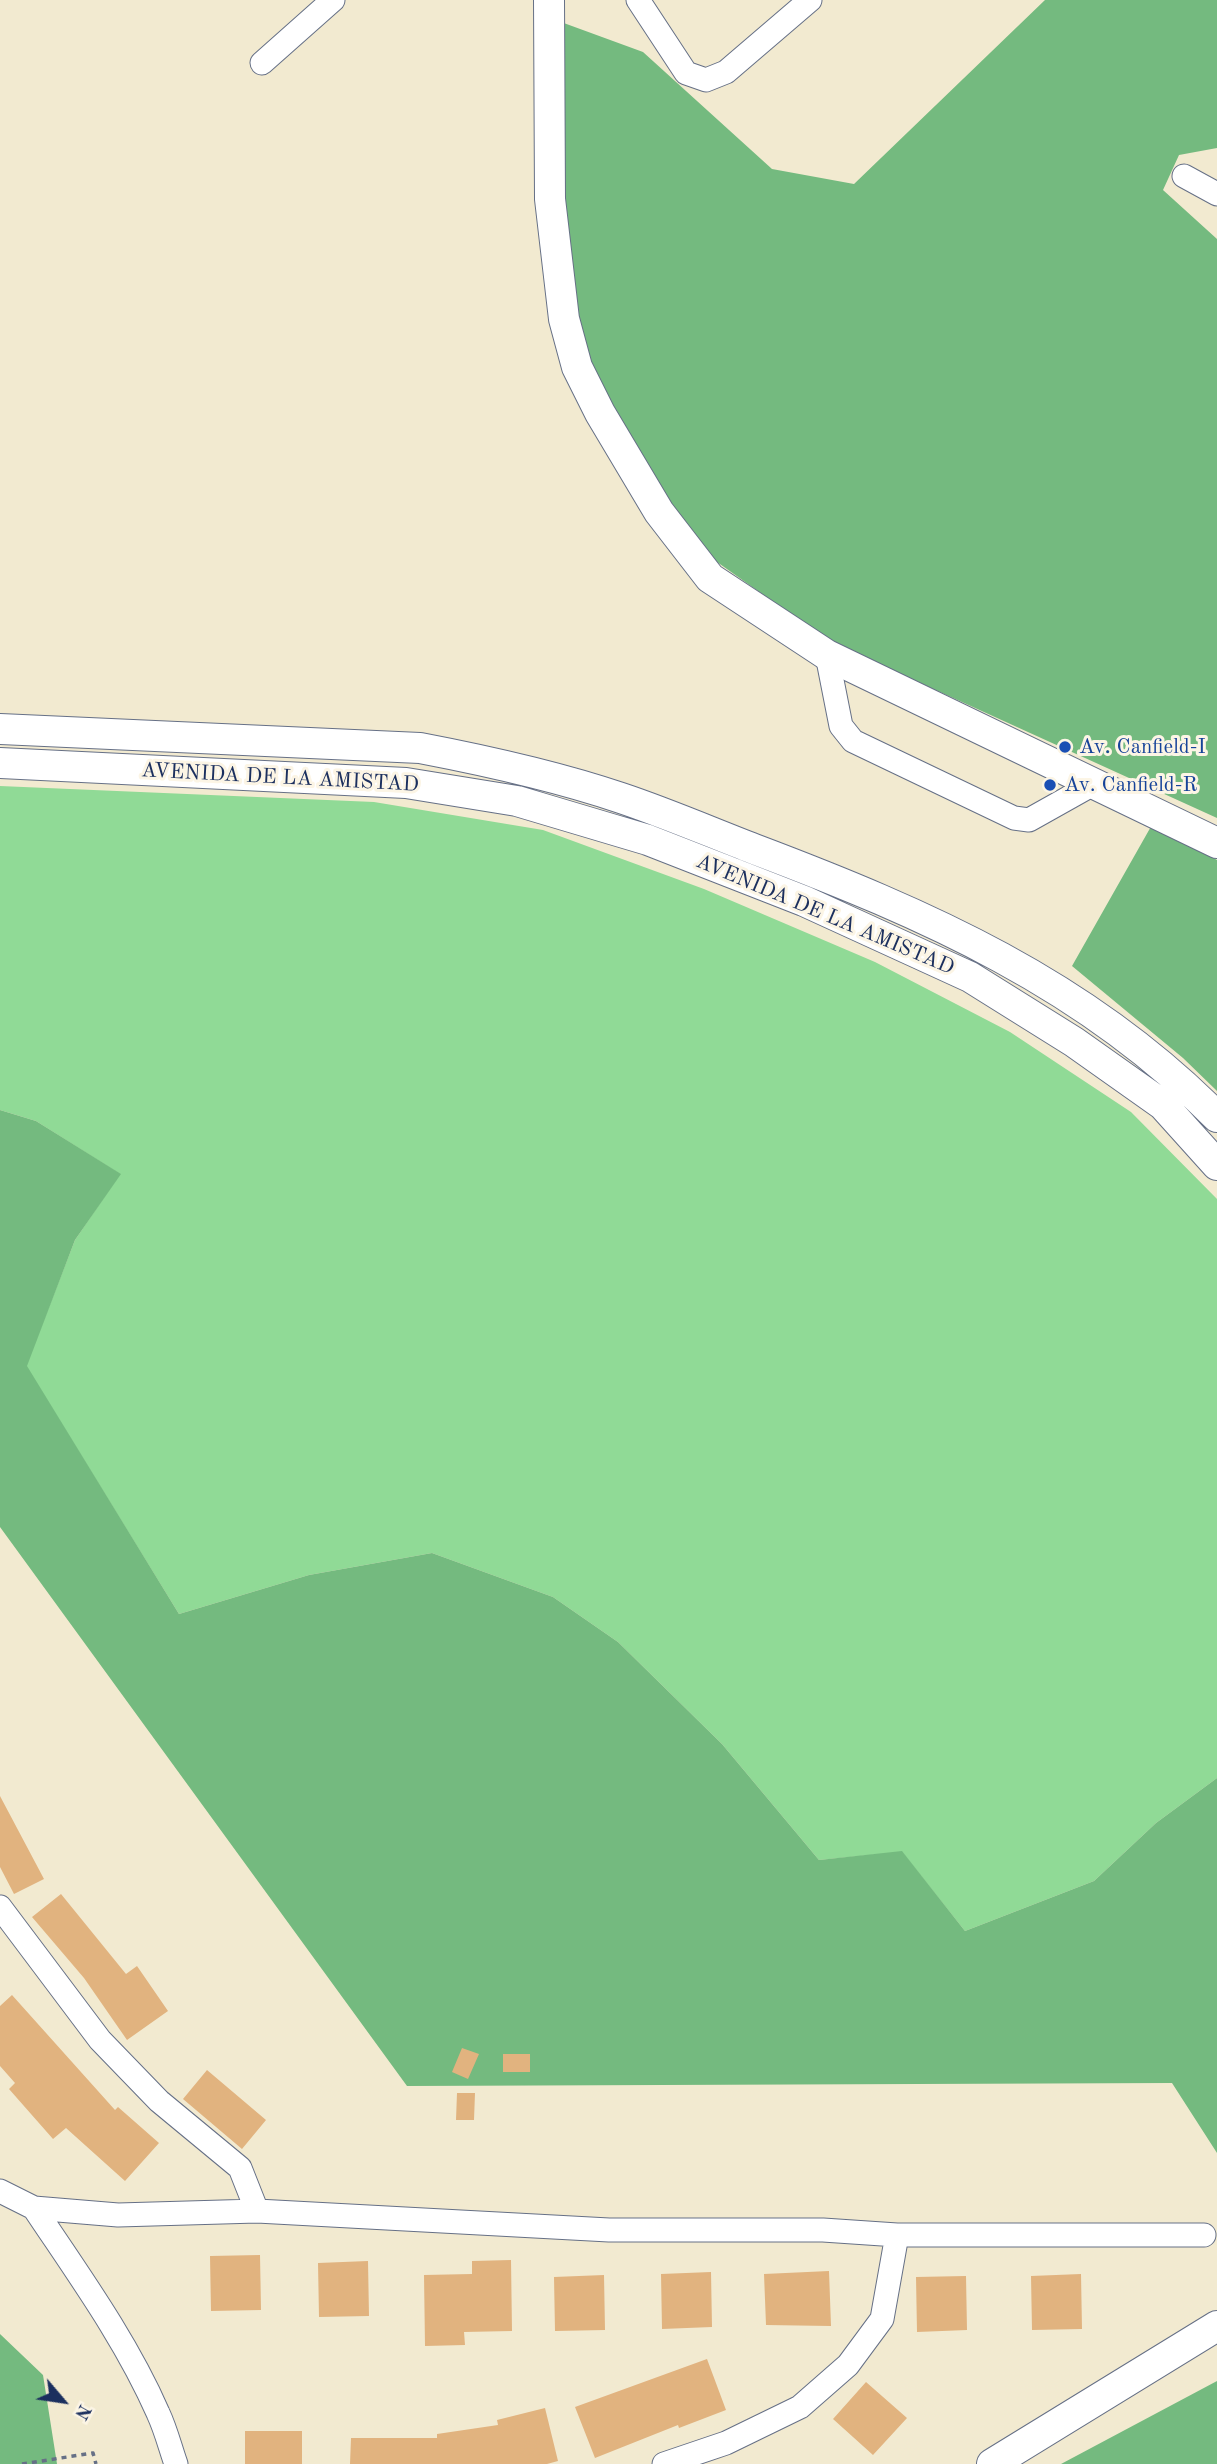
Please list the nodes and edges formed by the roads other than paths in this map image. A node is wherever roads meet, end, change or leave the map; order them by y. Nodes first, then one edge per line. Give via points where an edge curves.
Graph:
1 (333, 0) edge
2 (549, 0) edge
3 (638, 0) edge
4 (810, 0) edge
5 (262, 63) dead end
6 (1184, 176) dead end
7 (1217, 194) edge
8 (827, 655) junction
9 (0, 729) edge
10 (0, 763) edge
11 (1095, 783) junction
12 (1217, 843) edge
13 (1217, 1117) edge
14 (1217, 1165) edge
15 (0, 1907) edge
16 (0, 2191) edge
17 (34, 2208) junction
18 (257, 2211) junction
19 (897, 2235) junction
20 (1204, 2235) dead end
21 (1217, 2326) edge
22 (176, 2464) edge
23 (664, 2464) edge
24 (992, 2464) edge

1 - 5 street
2 - 8 main road via 550,199 564,319 577,367 659,512 710,578
3 - 4 street via 686,73 706,79 726,72
6 - 7 street
8 - 11 main road
8 - 11 street via 841,726 853,741 890,759 1014,818 1029,820
9 - 13 main road, AVENIDA DE LA AMISTAD via 420,748 483,760 620,798 874,894 1006,958 1104,1020 1177,1076
10 - 14 main road, AVENIDA DE LA AMISTAD via 406,783 517,802 648,841 804,901 970,977 1163,1105
11 - 12 main road
15 - 18 street via 100,2040 159,2101 240,2168
16 - 17 street
17 - 18 street via 118,2215
17 - 22 street via 137,2371
18 - 19 street via 609,2230 823,2230
19 - 20 street
19 - 23 street via 882,2319 848,2365 800,2407 726,2443
21 - 24 main road

